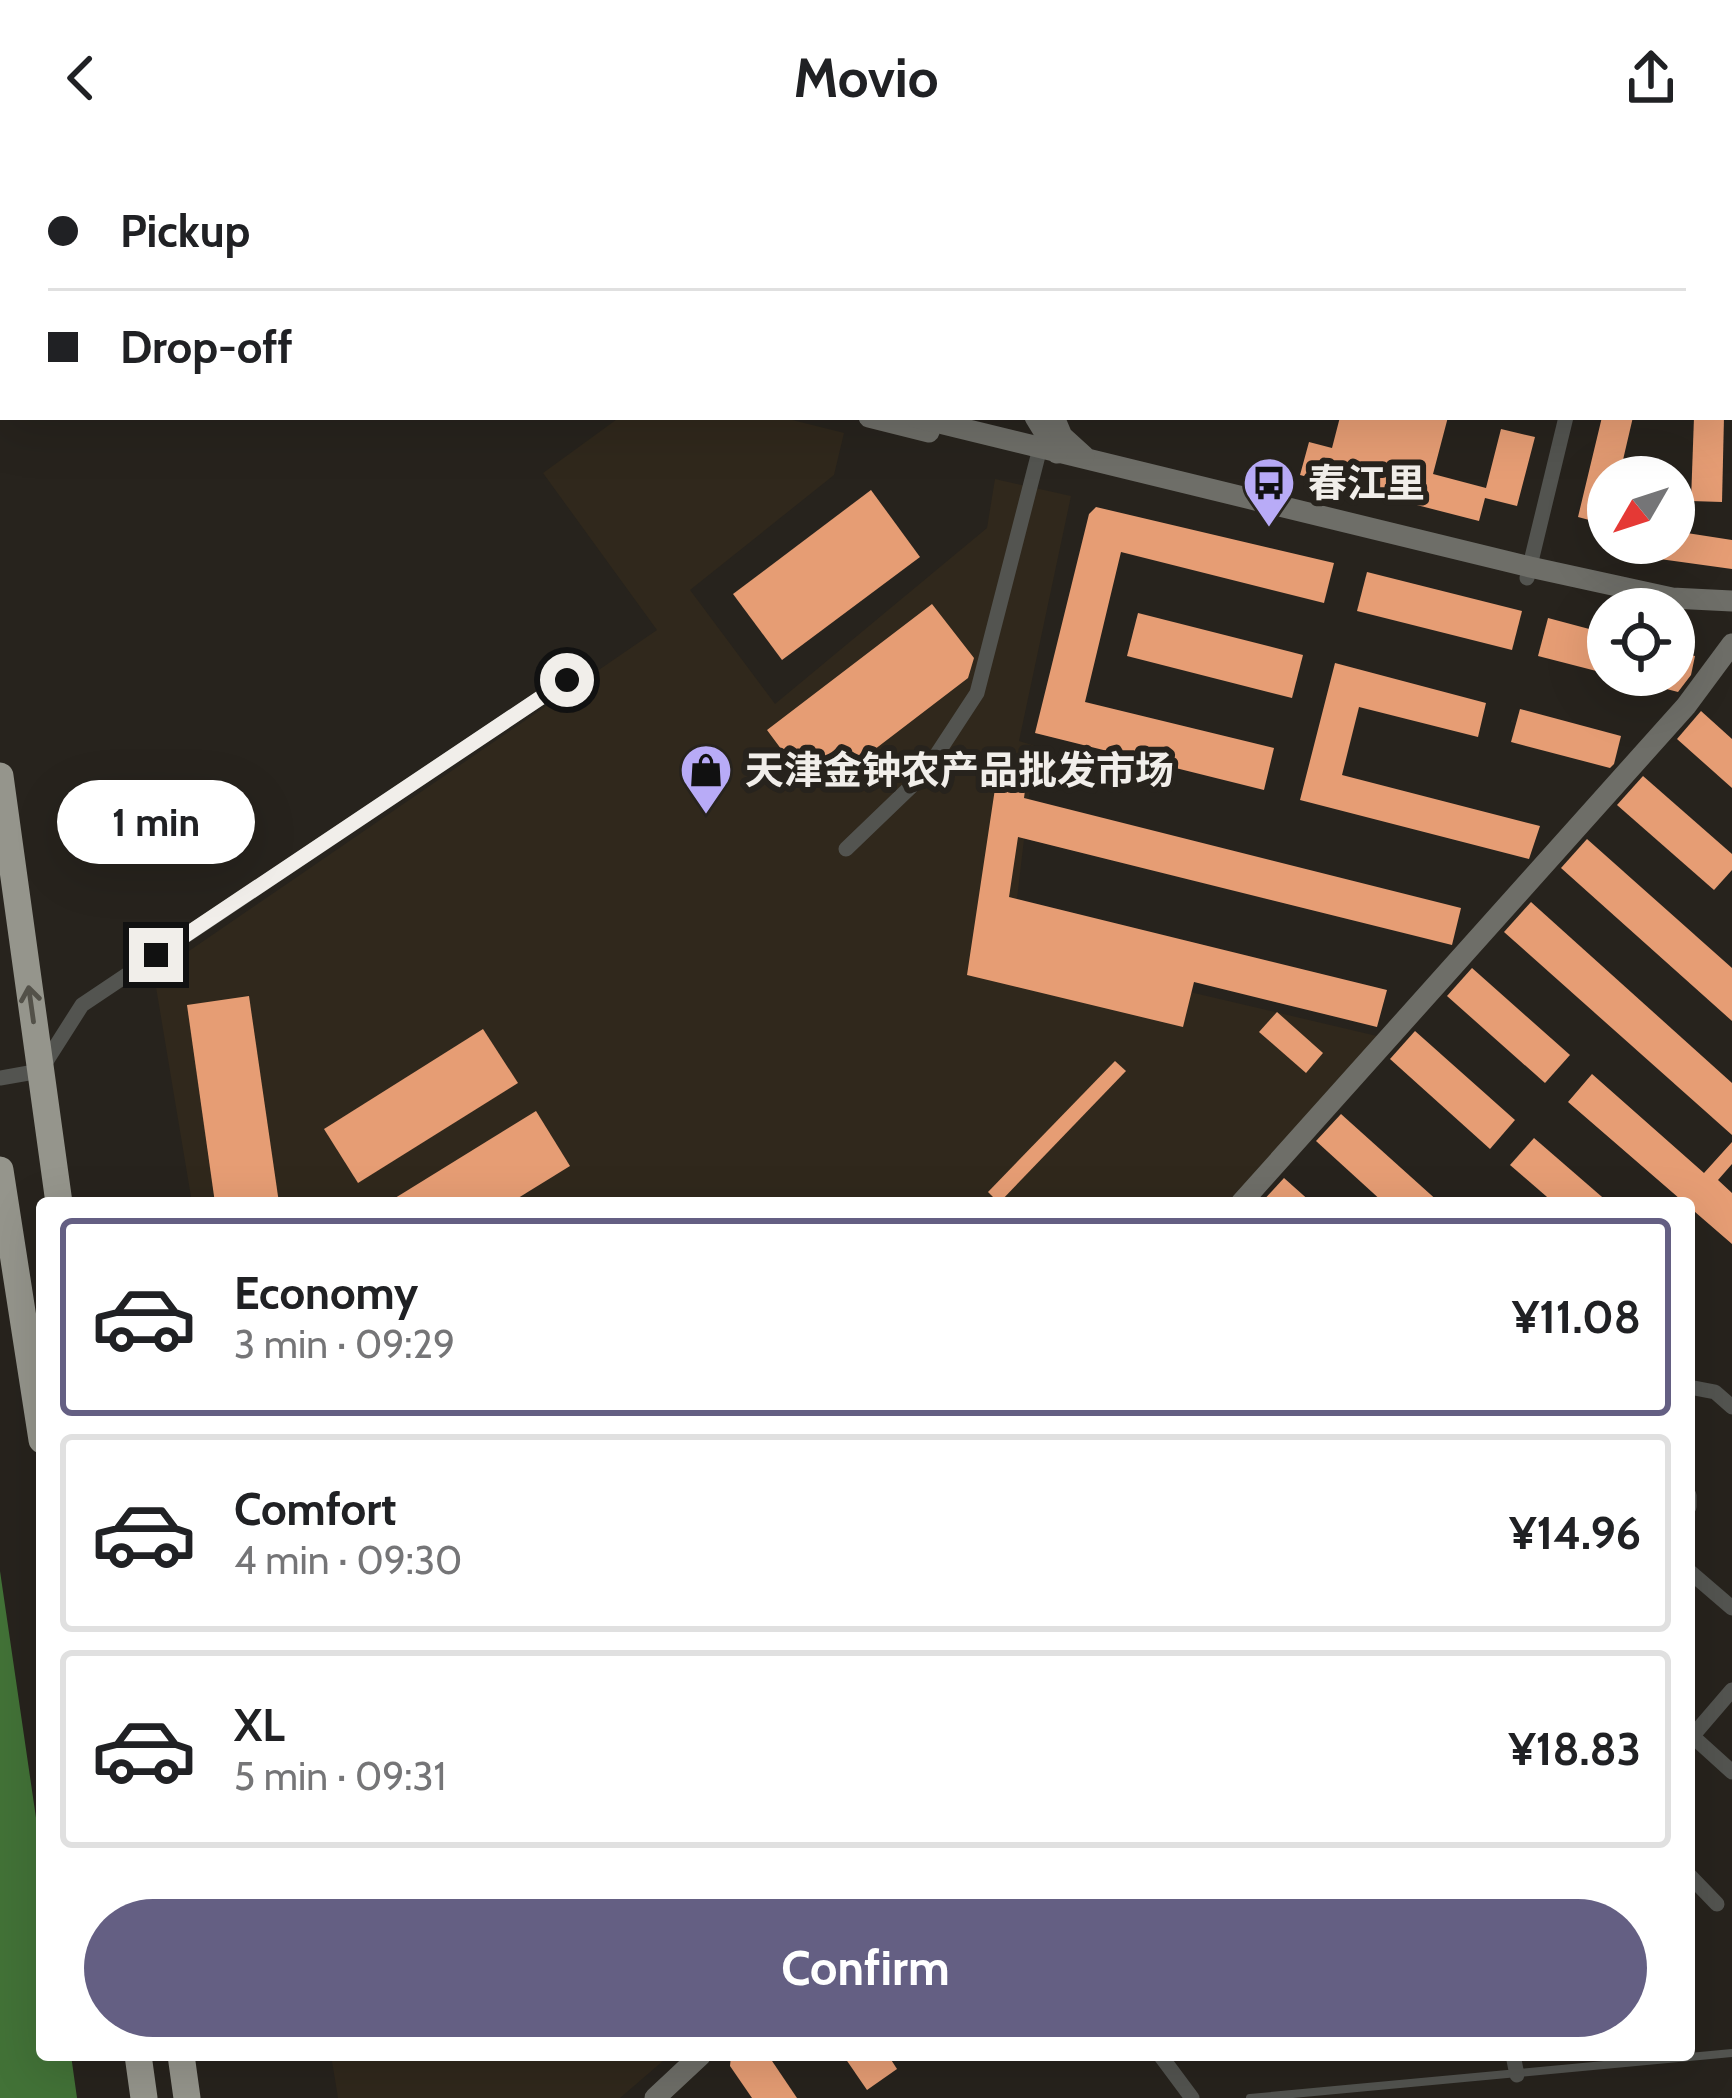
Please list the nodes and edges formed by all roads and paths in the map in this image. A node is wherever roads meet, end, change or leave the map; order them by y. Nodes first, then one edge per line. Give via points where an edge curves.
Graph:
1 (893, 420) edge
2 (932, 420) edge
3 (1565, 420) edge
4 (1036, 438) edge
5 (1086, 465) junction
6 (1528, 573) junction
7 (1587, 589) edge
8 (1732, 601) edge
9 (1695, 611) edge
10 (1732, 612) edge
11 (1732, 644) edge
12 (567, 680) dead end
13 (0, 776) edge
14 (846, 848) dead end
15 (40, 1071) junction
16 (0, 1078) edge
17 (0, 1170) edge
18 (58, 1197) edge
19 (1246, 1197) edge
20 (1695, 1388) edge
21 (36, 1401) edge
22 (1732, 1407) edge
23 (1695, 1576) edge
24 (1732, 1608) edge
25 (1732, 1690) edge
26 (1695, 1731) edge
27 (1695, 1740) edge
28 (1732, 1772) edge
29 (1695, 1881) edge
30 (1717, 1904) dead end
31 (1732, 2053) edge
32 (1695, 2057) edge
33 (139, 2061) edge
34 (182, 2061) edge
35 (695, 2061) edge
36 (1164, 2061) edge
37 (1515, 2061) edge
38 (1654, 2061) edge
39 (1517, 2075) junction
40 (145, 2098) edge
41 (187, 2098) edge
42 (655, 2098) edge
43 (1192, 2098) edge
44 (1250, 2098) edge

1 - 4 street
2 - 4 street
3 - 6 street
4 - 5 street
4 - 5 street via 1062,436
4 - 14 street via 977,693 924,774
5 - 6 street
6 - 7 street
6 - 8 street
9 - 10 street
11 - 19 street via 1686,706
12 - 15 street via 82,1004
15 -> 13 highway
15 - 16 street
15 - 18 highway
17 - 21 highway
20 - 22 street
23 - 24 street
25 - 26 street
27 - 28 street
29 - 30 street
31 - 32 lane
33 - 40 highway
34 - 41 highway
35 - 42 street
36 - 43 street
37 - 39 street
38 - 39 lane
39 - 44 lane

